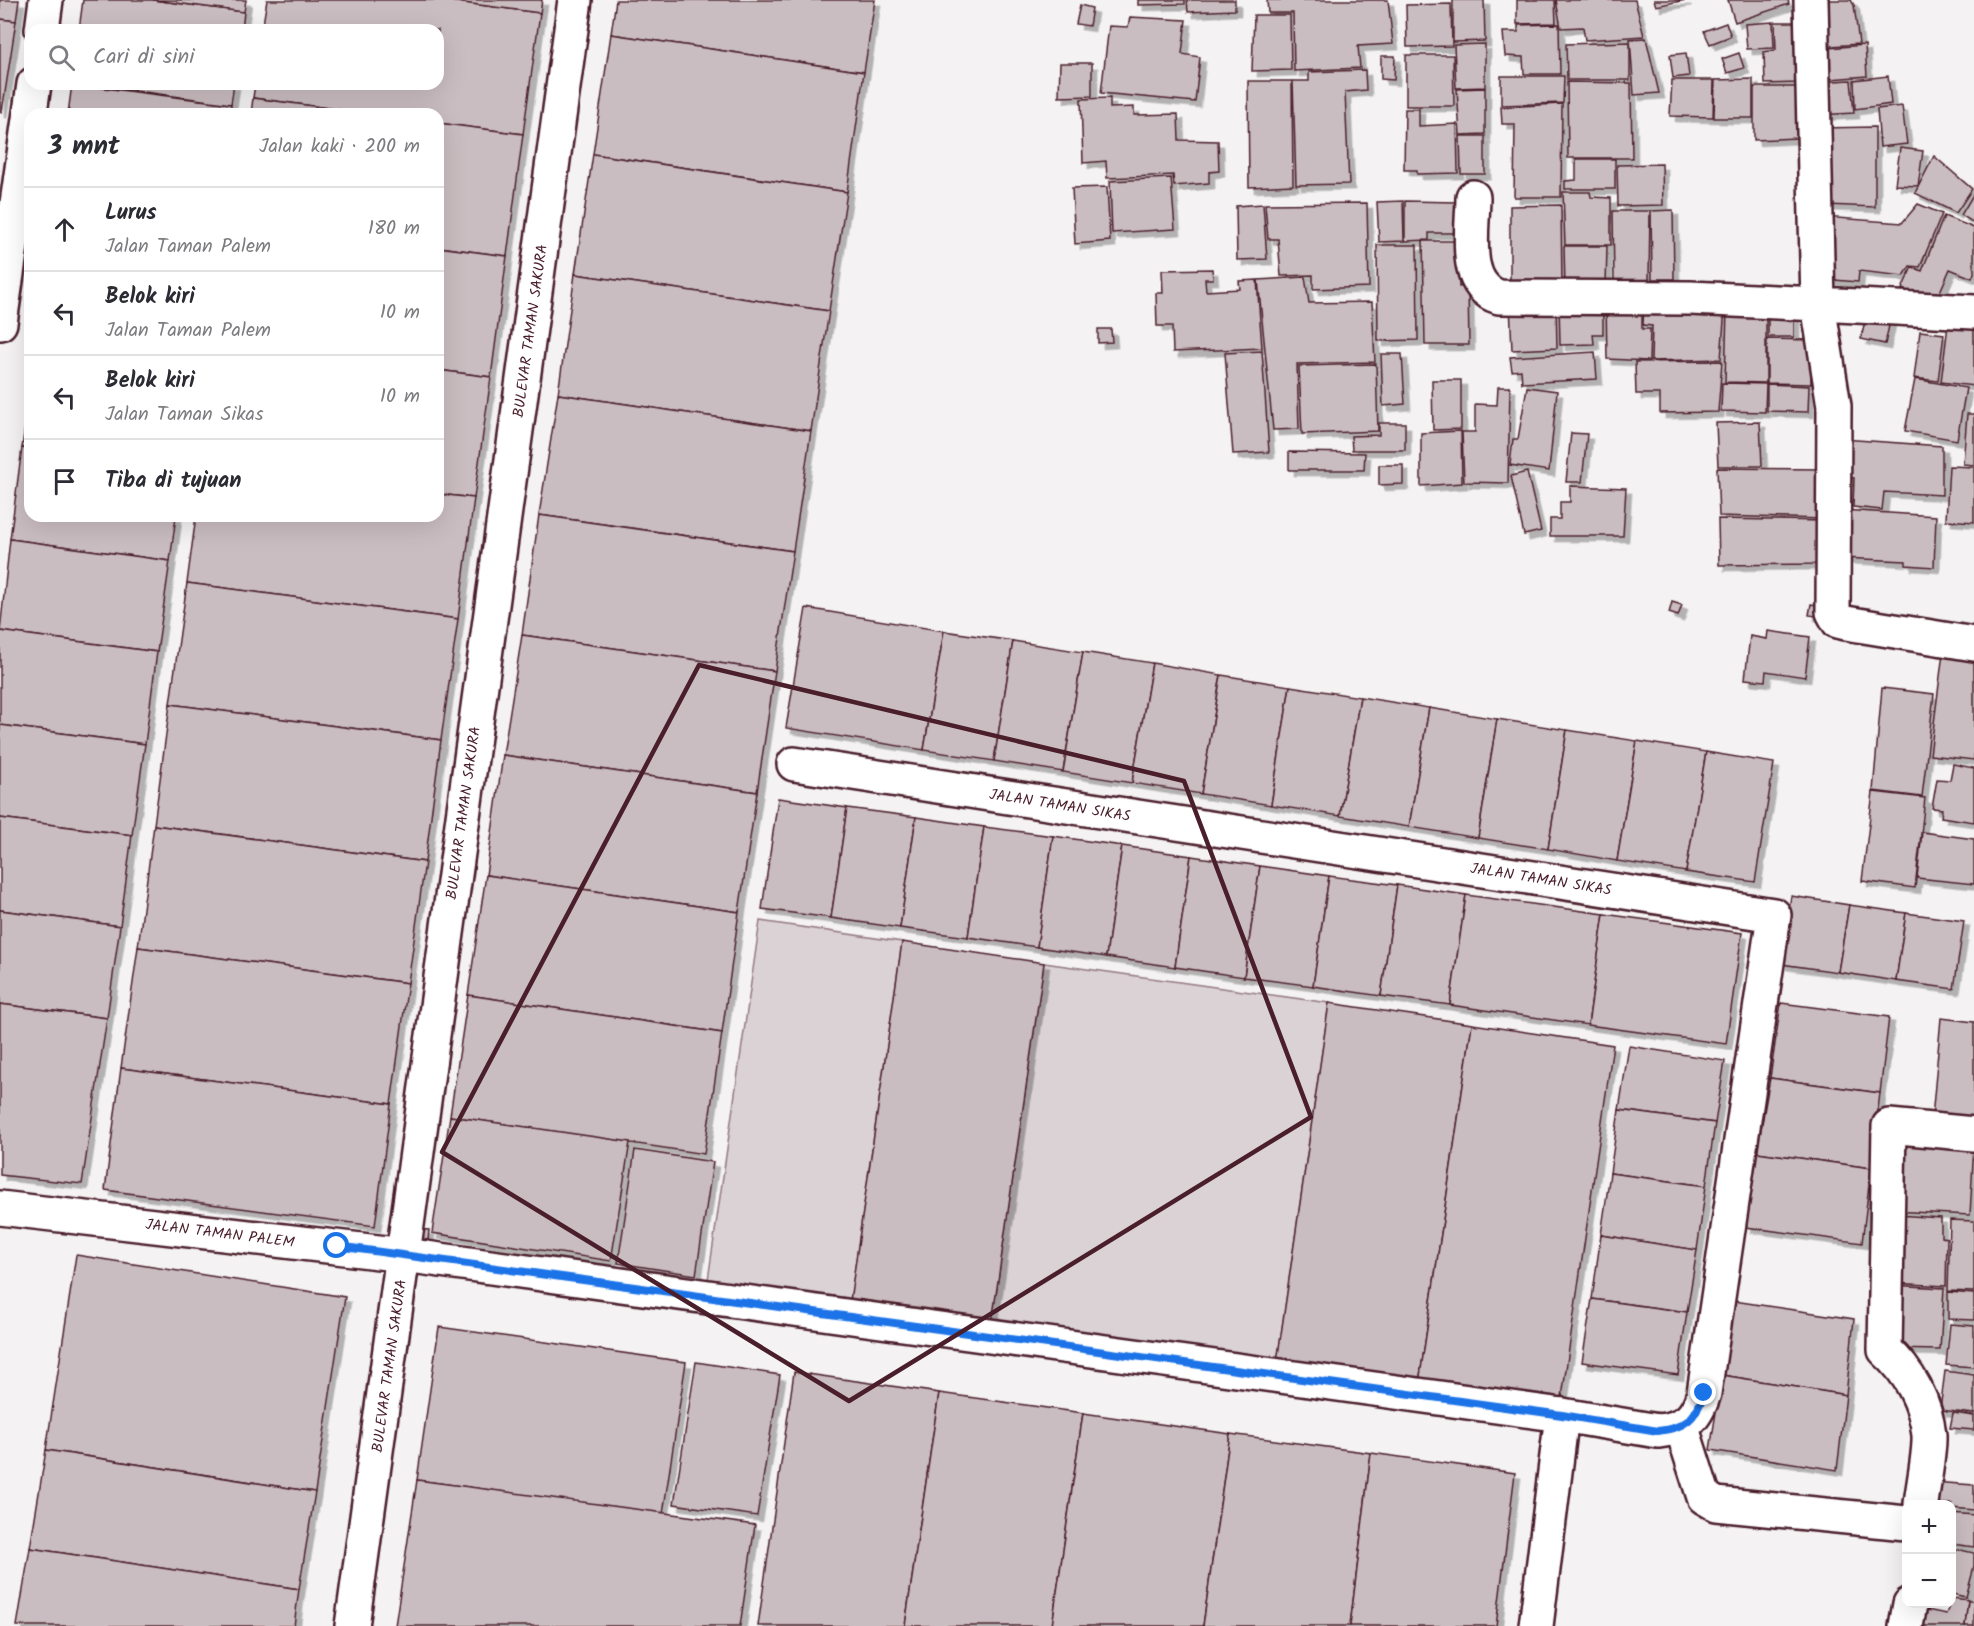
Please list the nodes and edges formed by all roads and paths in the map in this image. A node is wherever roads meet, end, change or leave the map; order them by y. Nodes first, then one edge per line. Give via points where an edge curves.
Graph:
1 (46, 0) edge
2 (575, 0) edge
3 (1811, 0) edge
4 (43, 24) edge
5 (33, 90) edge
6 (31, 108) edge
7 (24, 154) edge
8 (1473, 196) dead end
9 (1818, 304) junction
10 (1974, 312) edge
11 (0, 323) edge
12 (1974, 644) edge
13 (794, 764) dead end
14 (1974, 1134) edge
15 (0, 1208) edge
16 (404, 1255) junction
17 (1562, 1415) junction
18 (1684, 1424) junction
19 (1921, 1500) edge
20 (1902, 1523) edge
21 (1909, 1608) edge
22 (352, 1626) edge
23 (1536, 1626) edge
24 (1906, 1626) edge

1 - 4 street
2 - 16 street, BULEVAR TAMAN SAKURA
3 - 9 street
5 - 6 street
7 - 11 street
8 - 9 street via 1473,269 1479,285 1499,297 1690,298
9 - 10 street
9 - 12 street via 1834,406 1833,612 1838,621 1846,623
13 - 18 street, JALAN TAMAN SIKAS via 1774,915 1704,1393 1698,1412
14 - 19 street via 1889,1126 1885,1350 1917,1390 1929,1436
15 - 16 street, JALAN TAMAN PALEM
16 - 17 street, JALAN TAMAN PALEM
16 - 22 street, BULEVAR TAMAN SAKURA
17 - 18 street, JALAN TAMAN PALEM via 1658,1431
17 - 23 street
18 - 20 street via 1704,1497 1716,1504
21 - 24 street

